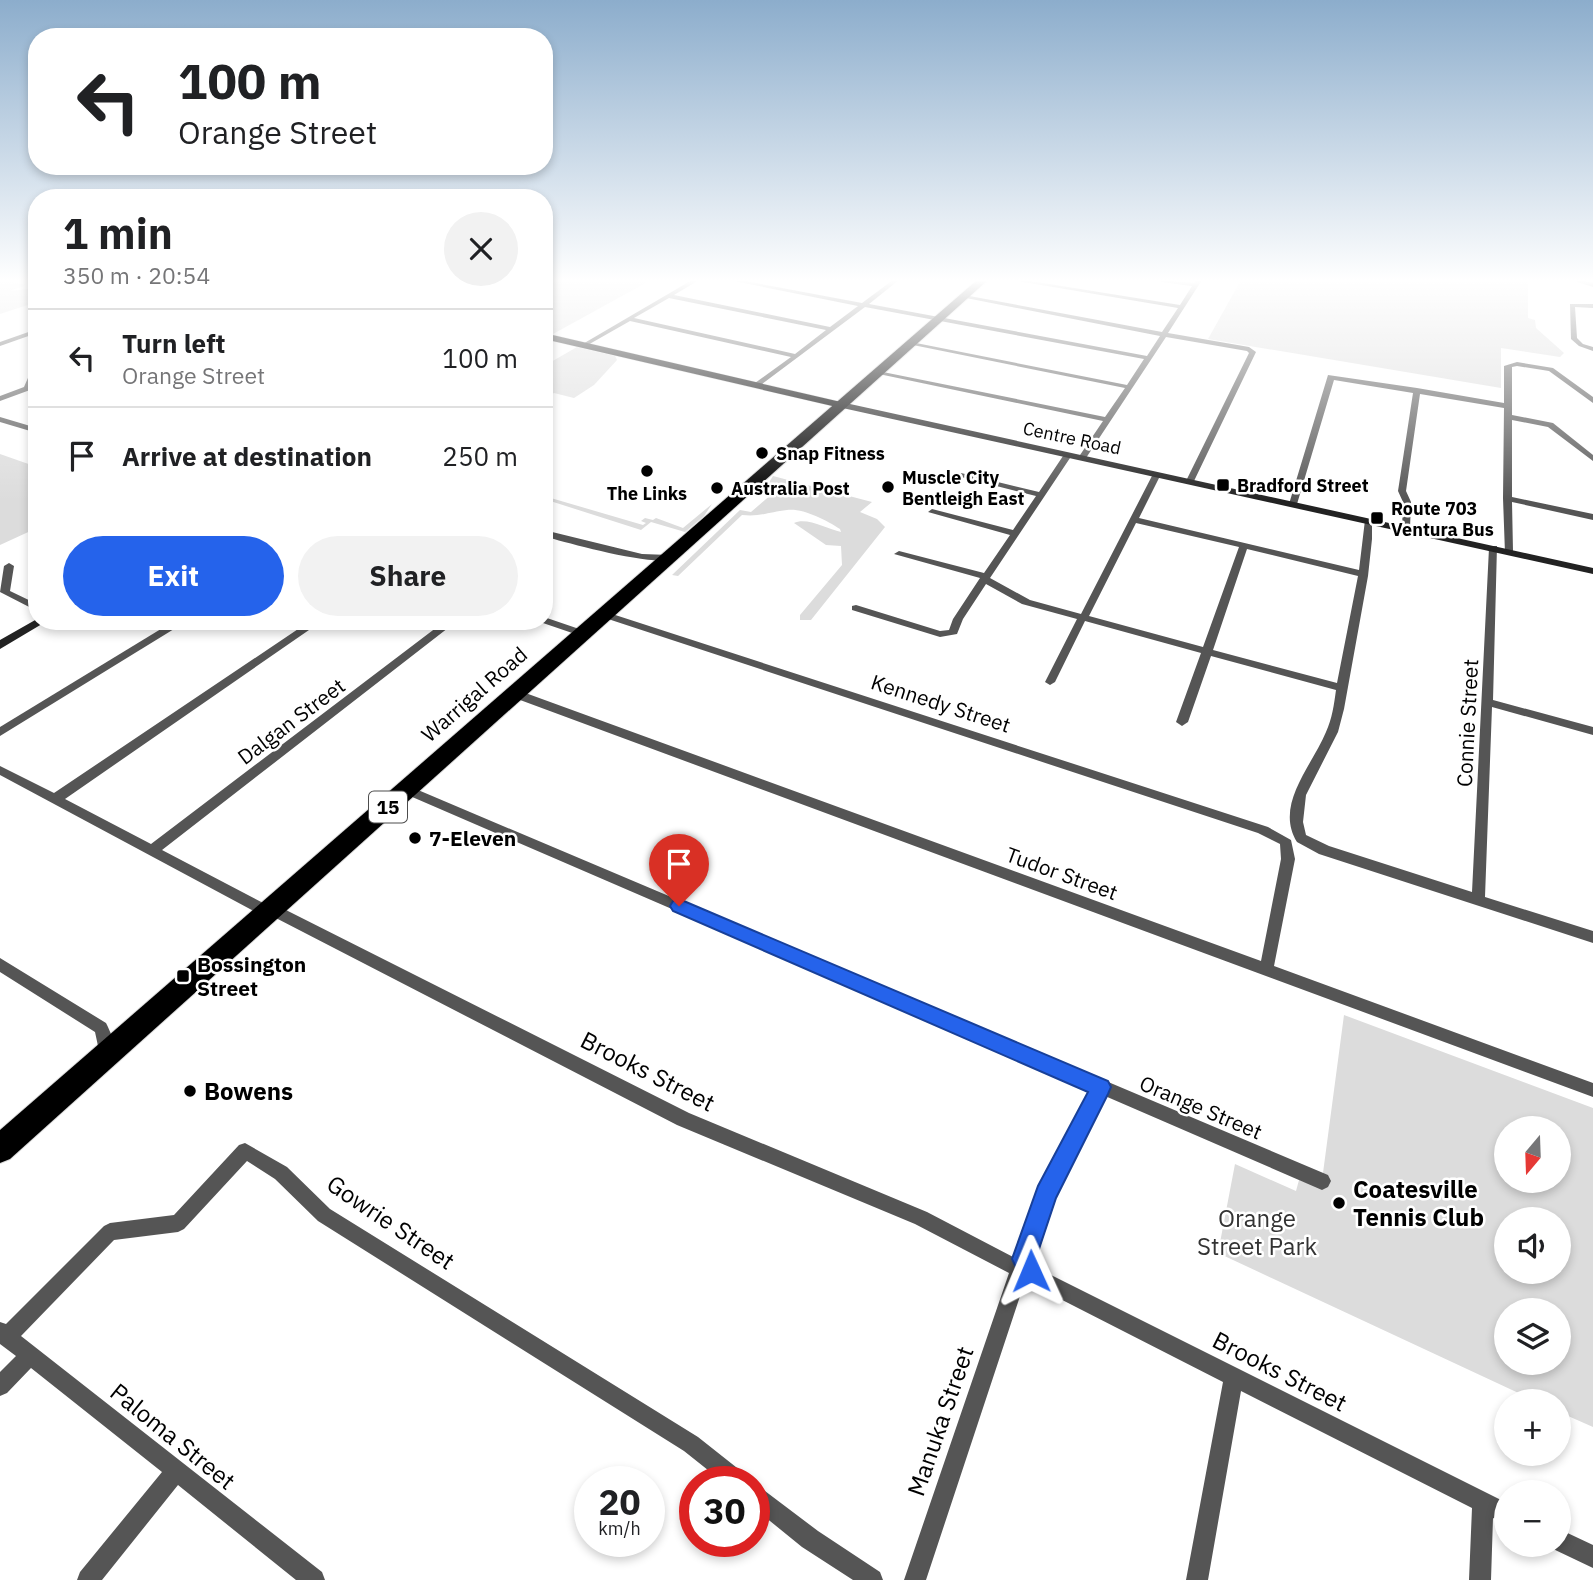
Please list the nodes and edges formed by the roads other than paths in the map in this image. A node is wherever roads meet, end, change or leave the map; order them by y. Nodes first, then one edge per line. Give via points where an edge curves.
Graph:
1 (622, 354) edge
2 (787, 354) edge
3 (800, 354) edge
4 (900, 354) edge
5 (960, 354) edge
6 (1126, 354) edge
7 (1152, 354) edge
8 (1252, 354) edge
9 (797, 356) junction
10 (1149, 358) junction
11 (1512, 364) joint
12 (878, 373) junction
13 (1330, 379) joint
14 (758, 385) junction
15 (28, 386) edge
16 (1129, 387) junction
17 (1418, 390) junction
18 (857, 391) junction
19 (803, 396) junction
20 (0, 399) edge
21 (822, 400) junction
22 (1593, 401) edge
23 (841, 405) junction
24 (1508, 406) junction
25 (873, 412) junction
26 (827, 417) junction
27 (1507, 417) junction
28 (0, 419) edge
29 (1108, 420) junction
30 (28, 428) edge
31 (1068, 454) junction
32 (1083, 458) junction
33 (1593, 459) edge
34 (1157, 474) junction
35 (961, 476) dead end
36 (1190, 481) junction
37 (1041, 495) junction
38 (1507, 498) junction
39 (1293, 504) junction
40 (932, 512) dead end
41 (1593, 517) edge
42 (1134, 520) junction
43 (1372, 521) junction
44 (1405, 528) junction
45 (1015, 533) junction
46 (553, 536) edge
47 (1244, 545) junction
48 (1494, 548) junction
49 (1508, 551) junction
50 (899, 554) dead end
51 (658, 563) junction
52 (9, 566) dead end
53 (1593, 570) edge
54 (1363, 574) junction
55 (985, 578) junction
56 (28, 604) edge
57 (856, 608) dead end
58 (606, 615) junction
59 (1083, 618) junction
60 (553, 623) edge
61 (28, 628) edge
62 (167, 630) edge
63 (304, 630) edge
64 (440, 630) edge
65 (584, 634) junction
66 (4, 642) edge
67 (1207, 651) junction
68 (1050, 682) dead end
69 (1341, 688) junction
70 (516, 694) junction
71 (1487, 702) junction
72 (1182, 722) dead end
73 (1593, 731) edge
74 (0, 732) edge
75 (0, 769) edge
76 (407, 790) junction
77 (55, 799) junction
78 (1292, 840) junction
79 (152, 850) junction
80 (1478, 900) junction
81 (269, 911) junction
82 (1593, 937) edge
83 (1, 968) edge
84 (1266, 970) junction
85 (103, 1042) junction
86 (1101, 1087) junction
87 (1593, 1090) edge
88 (0, 1149) edge
89 (245, 1151) joint
90 (1322, 1181) dead end
91 (1020, 1269) junction
92 (4, 1334) edge
93 (30, 1355) junction
94 (1234, 1377) junction
95 (0, 1386) edge
96 (719, 1466) edge
97 (175, 1472) junction
98 (1482, 1502) junction
99 (770, 1508) edge
100 (1494, 1508) edge
101 (1571, 1546) edge
102 (1593, 1557) edge
103 (88, 1580) edge
104 (314, 1580) edge
105 (872, 1580) edge
106 (915, 1580) edge
107 (1197, 1580) edge
108 (1480, 1580) edge

1 - 14 main road, Centre Road
2 - 9 street
3 - 9 street
4 - 12 highway, Warrigal Road / 15
5 - 16 street
6 - 10 street
7 - 10 street
8 - 36 street
9 - 14 street
10 - 16 street
11 - 22 street via 1558,372
11 - 24 street via 1508,366
12 - 18 highway, Warrigal Road / 15
12 - 29 street
13 - 17 street via 1345,377
13 - 39 street
14 - 19 main road, Centre Road
15 - 20 street
16 - 29 street
17 - 24 street
17 - 44 street via 1402,491 1407,502
18 - 19 main road
18 - 23 highway, Warrigal Road / 15
18 - 25 main road via 857,402
19 - 21 main road, Centre Road
21 - 23 main road, Centre Road
21 - 26 main road
23 - 25 main road, Centre Road
23 - 26 highway, Warrigal Road / 15
24 - 27 street
25 - 26 main road
25 - 31 main road, Centre Road
26 - 51 highway, Warrigal Road / 15
27 - 33 street via 1550,425
27 - 38 street
28 - 30 street
29 - 32 street
31 - 32 main road, Centre Road
31 - 37 street
32 - 34 main road, Centre Road
34 - 36 main road, Centre Road
34 - 42 street
35 - 37 street
36 - 39 main road, Centre Road
37 - 45 street
38 - 41 street
38 - 49 street
39 - 43 main road, Centre Road
40 - 45 street
42 - 47 street
42 - 59 street
43 - 44 main road, Centre Road
43 - 54 street
44 - 48 main road, Centre Road
45 - 55 street
46 - 51 street
47 - 54 street
47 - 67 street
48 - 49 main road, Centre Road
48 - 71 street, Connie Street
49 - 53 main road, Centre Road
50 - 55 street
51 - 58 highway, Warrigal Road / 15
52 - 56 street via 3,588
54 - 69 street
55 - 57 street via 953,632 947,634
55 - 59 street via 1026,602
58 - 65 highway, Warrigal Road / 15
58 - 78 street, Kennedy Street
59 - 67 street
59 - 68 street
60 - 65 street
61 - 66 main road
62 - 74 street
63 - 77 street
64 - 79 street, Dalgan Street
65 - 70 highway, Warrigal Road / 15
67 - 69 street
67 - 72 street
69 - 78 street via 1332,732 1303,784
70 - 76 highway, Warrigal Road / 15
70 - 84 street, Tudor Street
71 - 73 street
71 - 80 street, Connie Street
75 - 77 street, Brooks Street
76 - 81 highway, Warrigal Road / 15
76 - 86 street, Orange Street
77 - 79 street, Brooks Street
78 - 80 street, Kennedy Street
78 - 84 street
79 - 81 street, Brooks Street
80 - 82 street, Kennedy Street
81 - 85 highway, Warrigal Road / 15
81 - 91 street, Brooks Street via 683,1119 921,1218
83 - 85 street
84 - 87 street, Tudor Street
85 - 88 highway, Warrigal Road / 15
86 - 90 street, Orange Street
86 - 91 street, Manuka Street via 1046,1194
89 - 92 street, Gowrie Street via 178,1223 110,1232
89 - 96 street, Gowrie Street via 281,1172 324,1215 691,1444
91 - 94 street, Brooks Street
91 - 106 street, Manuka Street
92 - 93 street, Paloma Street
93 - 95 street
93 - 97 street, Paloma Street
94 - 98 street, Brooks Street
94 - 107 street
97 - 103 street
97 - 104 street, Paloma Street
98 - 100 street, Brooks Street
98 - 108 street
99 - 105 street
101 - 102 street

